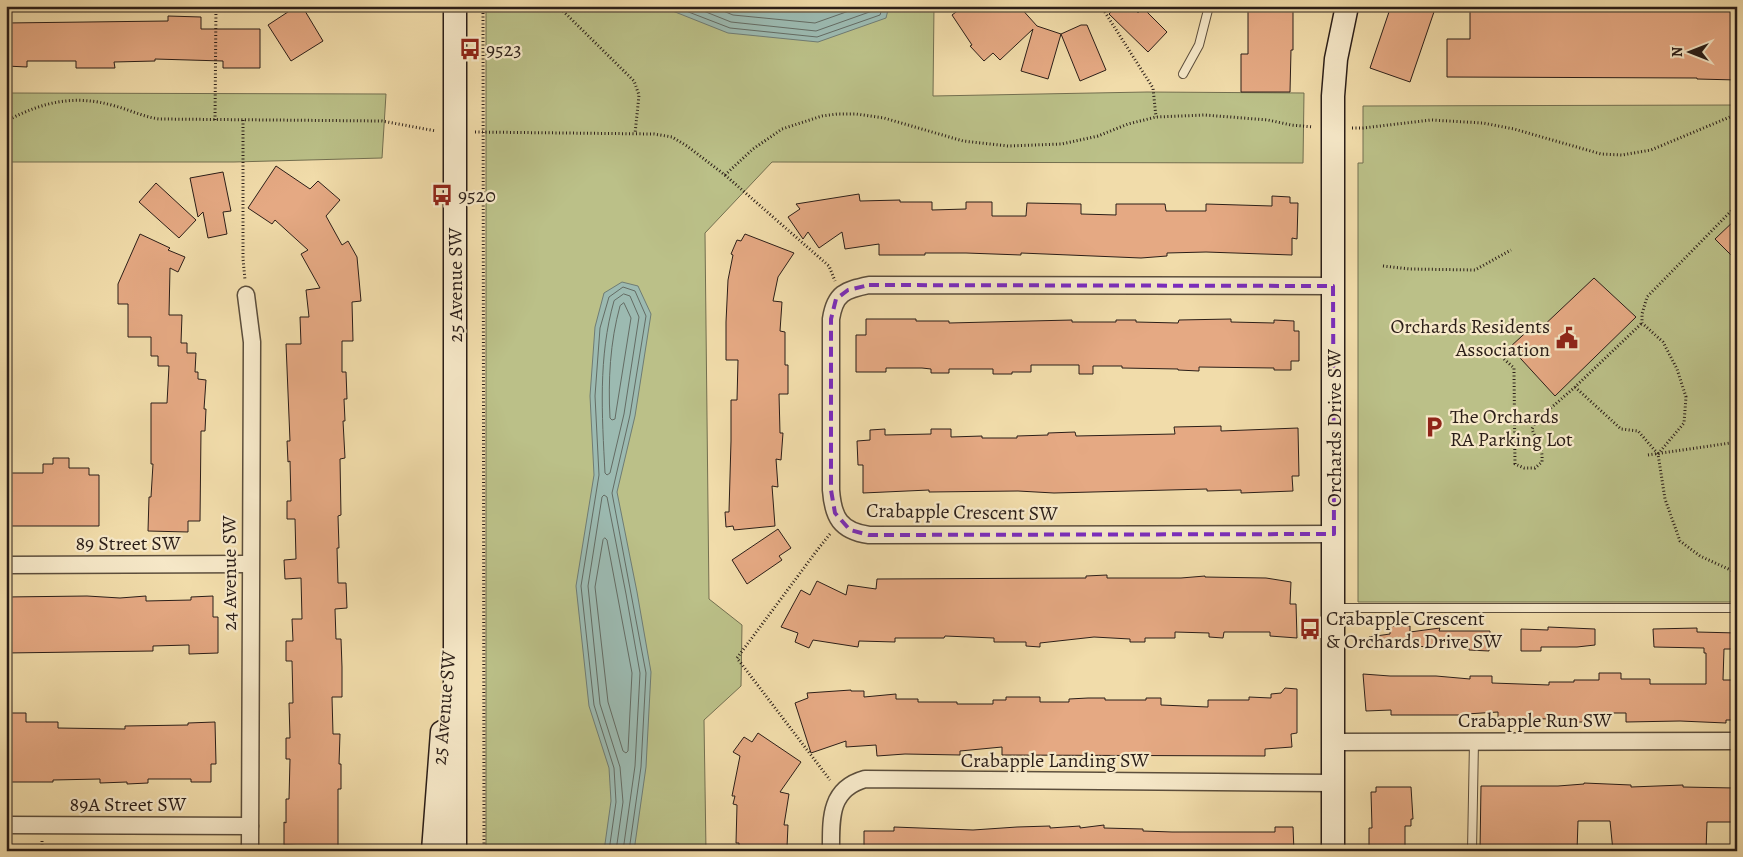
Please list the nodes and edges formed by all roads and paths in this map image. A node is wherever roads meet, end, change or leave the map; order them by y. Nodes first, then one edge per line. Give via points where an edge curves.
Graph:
1 (216, 6) edge
2 (455, 6) edge
3 (483, 6) edge
4 (558, 6) edge
5 (1101, 6) edge
6 (1209, 6) edge
7 (1347, 6) edge
8 (1183, 74) dead end
9 (1737, 114) edge
10 (1156, 116) junction
11 (215, 120) junction
12 (243, 120) junction
13 (6, 121) edge
14 (1306, 127) dead end
15 (1363, 128) dead end
16 (438, 131) dead end
17 (476, 132) dead end
18 (484, 132) junction
19 (635, 134) junction
20 (725, 175) junction
21 (1737, 205) edge
22 (1511, 250) dead end
23 (1383, 266) dead end
24 (1333, 286) junction
25 (841, 294) junction
26 (246, 295) joint
27 (1642, 323) junction
28 (1504, 359) dead end
29 (1575, 387) junction
30 (1737, 442) edge
31 (1658, 454) junction
32 (1648, 456) dead end
33 (840, 523) junction
34 (1334, 534) junction
35 (250, 564) junction
36 (456, 564) junction
37 (6, 565) edge
38 (1737, 573) edge
39 (1334, 608) junction
40 (1737, 608) edge
41 (1474, 741) junction
42 (1737, 741) edge
43 (1333, 742) junction
44 (1333, 783) junction
45 (840, 793) junction
46 (6, 825) edge
47 (250, 826) junction
48 (250, 851) edge
49 (433, 851) edge
50 (455, 851) edge
51 (484, 851) edge
52 (831, 851) edge
53 (1333, 851) edge
54 (1472, 851) edge

1 - 11 path
2 - 36 main road, 25 Avenue SW
3 - 18 path
4 - 19 path via 634,81 639,95
5 - 10 path via 1152,88
6 - 8 lane via 1200,45
7 - 24 main road, Orchards Drive SW via 1336,60 1333,96
9 - 15 path via 1651,150 1622,155 1601,154 1483,123 1431,120
10 - 14 path via 1205,115
10 - 20 path via 1069,143 1008,146 964,141 884,118 856,114 822,116 782,129 760,143
11 - 12 path
11 - 13 path via 149,117 82,100 42,105
12 - 16 path via 390,121
12 - 26 path
17 - 18 path
18 - 19 path
18 - 51 path
19 - 20 path via 672,137
20 - 25 path via 829,266
21 - 27 path via 1647,297
22 - 23 path via 1475,270
24 - 25 street via 869,285
24 - 34 main road, Orchards Drive SW
25 - 33 street, Crabapple Crescent SW via 836,299 831,319 830,481 832,502
26 - 35 street, 24 Avenue SW via 252,342
27 - 29 path
27 - 31 path via 1663,342 1686,396 1684,423
28 - 29 path via 1514,368 1515,464 1524,468 1535,468 1542,462 1542,450 1532,429 1536,421
29 - 31 path via 1621,429 1638,431
30 - 31 path
31 - 32 path
31 - 38 path via 1666,499 1680,541 1700,556
33 - 34 street, Crabapple Crescent SW via 850,530 869,534
33 - 45 path via 737,658
34 - 39 main road, Orchards Drive SW
35 - 37 street, 89 Street SW
35 - 47 street, 24 Avenue SW
36 - 49 main road, 25 Avenue SW
36 - 50 main road, 25 Avenue SW
39 - 40 lane
39 - 43 main road, Orchards Drive SW
41 - 42 street, Crabapple Run SW
41 - 43 street, Crabapple Run SW
41 - 54 lane
43 - 44 main road, Orchards Drive SW
44 - 45 street, Crabapple Landing SW via 865,779
44 - 53 main road, Orchards Drive SW
45 - 52 street via 831,825
46 - 47 street, 89A Street SW
47 - 48 street, 24 Avenue SW

